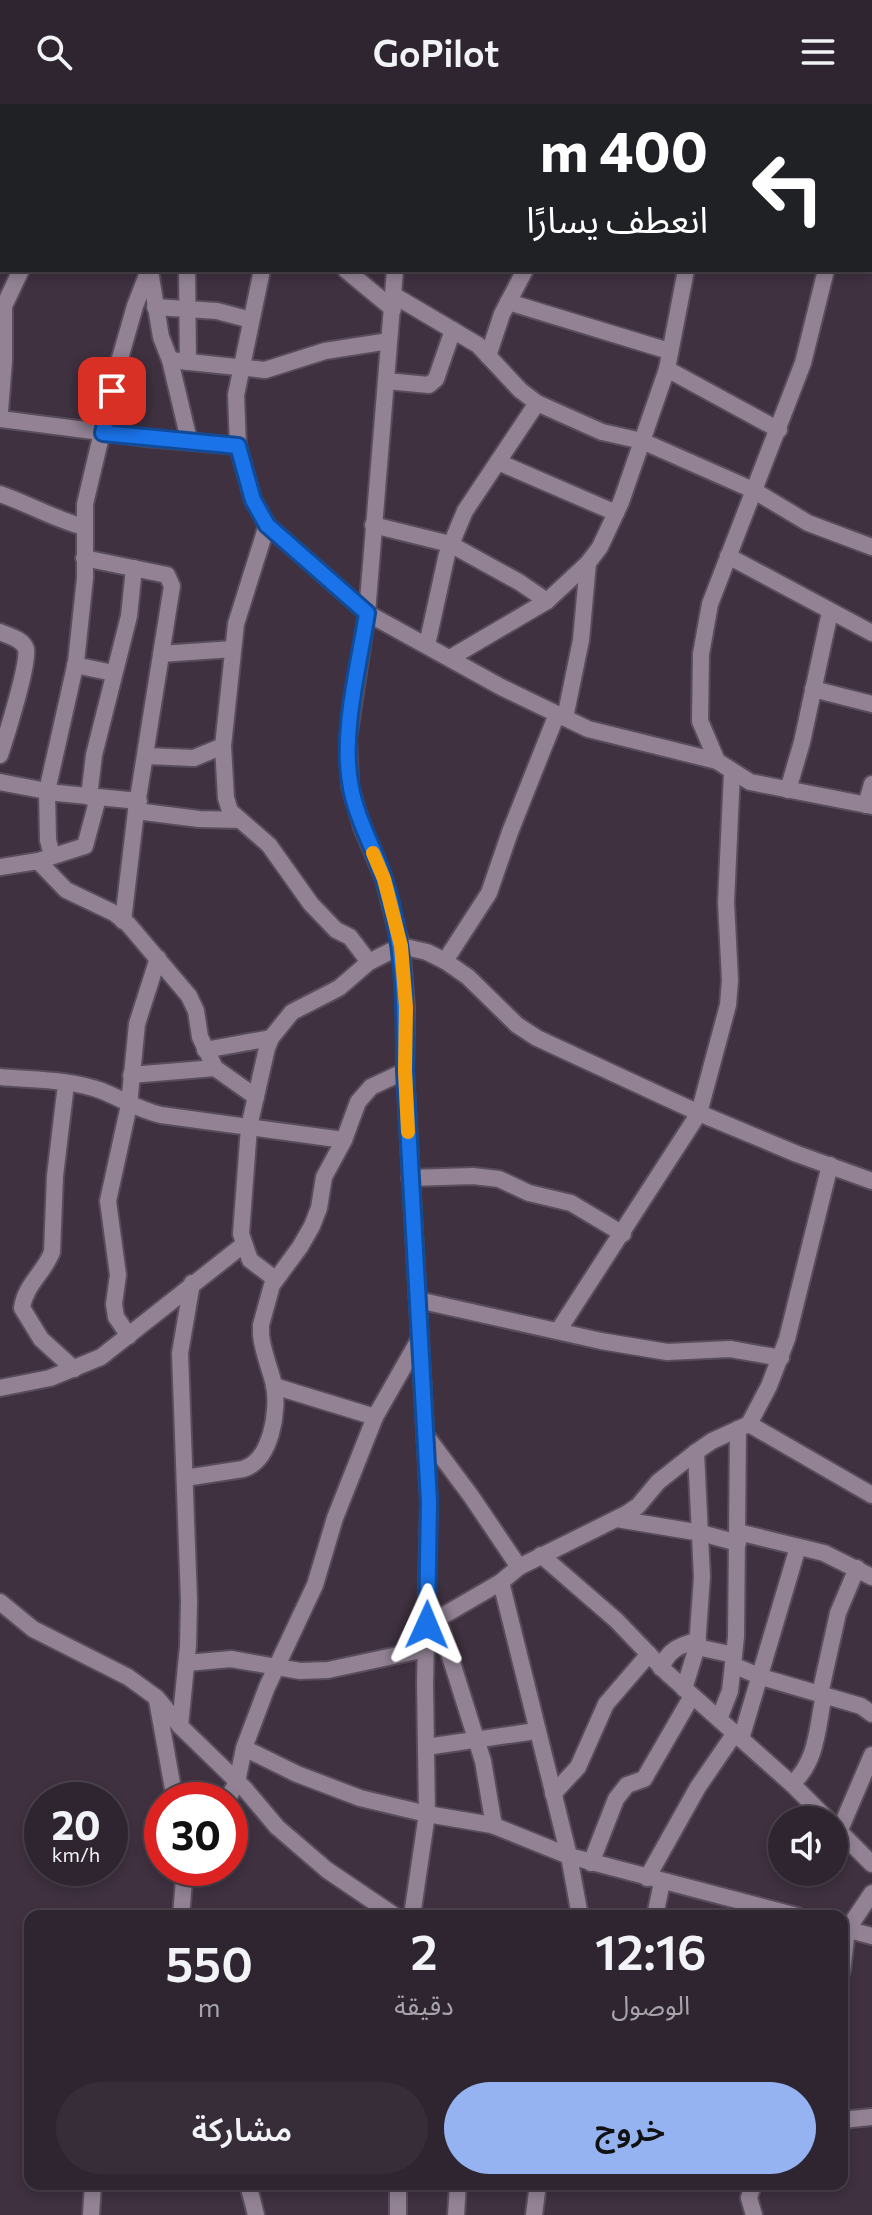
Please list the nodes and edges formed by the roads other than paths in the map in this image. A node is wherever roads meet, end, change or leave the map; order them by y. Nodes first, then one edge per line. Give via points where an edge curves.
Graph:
1 (20, 272) edge
2 (148, 272) edge
3 (149, 272) edge
4 (187, 272) edge
5 (262, 272) edge
6 (349, 272) edge
7 (395, 272) edge
8 (524, 272) edge
9 (686, 272) edge
10 (826, 272) edge
11 (508, 302) junction
12 (394, 303) junction
13 (155, 307) junction
14 (187, 307) junction
15 (251, 320) junction
16 (1, 327) edge
17 (453, 330) junction
18 (389, 341) junction
19 (669, 351) junction
20 (488, 356) junction
21 (170, 360) junction
22 (188, 362) junction
23 (240, 368) junction
24 (667, 369) junction
25 (386, 381) junction
26 (537, 403) junction
27 (0, 411) edge
28 (0, 419) edge
29 (779, 430) junction
30 (103, 433) junction
31 (189, 440) junction
32 (642, 441) junction
33 (238, 446) junction
34 (498, 462) junction
35 (753, 490) junction
36 (0, 494) edge
37 (616, 513) junction
38 (267, 525) junction
39 (373, 525) junction
40 (84, 527) junction
41 (450, 544) junction
42 (872, 547) edge
43 (728, 556) junction
44 (84, 558) junction
45 (588, 563) junction
46 (134, 568) junction
47 (547, 601) junction
48 (830, 612) junction
49 (367, 613) junction
50 (0, 632) edge
51 (872, 633) edge
52 (427, 645) junction
53 (233, 649) junction
54 (161, 654) junction
55 (450, 658) junction
56 (75, 665) junction
57 (113, 673) junction
58 (813, 689) junction
59 (872, 704) edge
60 (561, 716) junction
61 (223, 746) junction
62 (0, 755) edge
63 (147, 756) junction
64 (717, 761) junction
65 (732, 773) junction
66 (0, 782) edge
67 (872, 784) edge
68 (788, 790) junction
69 (47, 791) junction
70 (94, 798) junction
71 (869, 805) edge
72 (138, 806) junction
73 (240, 820) junction
74 (45, 858) junction
75 (0, 867) edge
76 (123, 921) junction
77 (401, 946) junction
78 (158, 958) junction
79 (445, 961) junction
80 (369, 962) junction
81 (271, 1038) junction
82 (205, 1050) junction
83 (215, 1068) junction
84 (405, 1071) junction
85 (131, 1075) junction
86 (0, 1077) edge
87 (66, 1084) junction
88 (256, 1097) junction
89 (129, 1105) junction
90 (699, 1113) junction
91 (249, 1127) junction
92 (344, 1140) junction
93 (830, 1165) junction
94 (410, 1178) junction
95 (872, 1181) edge
96 (623, 1234) junction
97 (243, 1245) junction
98 (275, 1279) junction
99 (192, 1283) junction
100 (418, 1300) junction
101 (558, 1331) junction
102 (129, 1336) junction
103 (420, 1338) junction
104 (781, 1358) junction
105 (74, 1369) junction
106 (274, 1386) junction
107 (0, 1388) edge
108 (375, 1417) junction
109 (744, 1427) junction
110 (426, 1436) junction
111 (696, 1452) junction
112 (185, 1478) junction
113 (872, 1495) edge
114 (617, 1519) junction
115 (701, 1533) junction
116 (738, 1538) junction
117 (798, 1547) junction
118 (541, 1555) junction
119 (519, 1567) junction
120 (864, 1573) edge
121 (501, 1582) junction
122 (0, 1602) edge
123 (432, 1622) junction
124 (697, 1643) junction
125 (426, 1649) junction
126 (649, 1654) junction
127 (733, 1660) junction
128 (187, 1663) junction
129 (276, 1668) junction
130 (661, 1668) junction
131 (761, 1677) junction
132 (688, 1692) junction
133 (822, 1694) junction
134 (157, 1698) junction
135 (871, 1712) edge
136 (719, 1719) junction
137 (180, 1726) junction
138 (536, 1731) junction
139 (738, 1736) junction
140 (476, 1740) junction
141 (426, 1747) junction
142 (244, 1748) junction
143 (872, 1755) edge
144 (172, 1782) edge
145 (237, 1782) joint
146 (792, 1784) junction
147 (248, 1794) edge
148 (553, 1794) junction
149 (814, 1806) edge
150 (845, 1806) edge
151 (427, 1814) junction
152 (494, 1826) junction
153 (848, 1840) edge
154 (569, 1856) junction
155 (591, 1863) junction
156 (872, 1864) edge
157 (655, 1880) junction
158 (184, 1886) edge
159 (872, 1893) edge
160 (182, 1910) edge
161 (386, 1910) edge
162 (413, 1910) edge
163 (579, 1910) edge
164 (655, 1910) edge
165 (765, 1910) edge
166 (848, 1925) edge
167 (848, 1930) edge
168 (872, 1936) edge
169 (872, 2117) edge
170 (848, 2119) edge
171 (93, 2190) edge
172 (250, 2190) edge
173 (398, 2190) edge
174 (458, 2190) edge
175 (537, 2190) edge
176 (751, 2190) edge
177 (91, 2215) edge
178 (256, 2215) edge
179 (398, 2215) edge
180 (456, 2215) edge
181 (534, 2215) edge
182 (754, 2215) edge

1 - 16 street via 4,306
2 - 30 street
3 - 13 street
4 - 14 street
5 - 15 street
6 - 12 street
7 - 12 street
8 - 11 street
9 - 19 street
10 - 29 street via 803,363
11 - 19 street
11 - 20 street
12 - 17 street
12 - 18 street
13 - 14 street
13 - 21 street
14 - 15 street
14 - 22 street
15 - 23 street
16 - 27 street via 5,340
17 - 20 street
17 - 25 street via 436,379 429,385
18 - 23 street via 325,351 265,370
18 - 25 street
19 - 24 street
20 - 26 street
21 - 22 street
21 - 31 street
22 - 23 street
23 - 33 street
24 - 29 street
24 - 32 street
25 - 39 street
26 - 32 street via 602,432
26 - 34 street
28 - 30 street
29 - 35 street
30 - 31 street
30 - 40 street
31 - 33 street
32 - 35 street
32 - 37 street
33 - 38 street via 253,500
34 - 37 street
34 - 41 street
35 - 42 street via 808,523
35 - 43 street
36 - 40 street
37 - 45 street
38 - 49 street
38 - 53 street
39 - 41 street
39 - 49 street
40 - 44 street
41 - 47 street
41 - 52 street
43 - 48 street
43 - 64 street via 710,604 701,654 700,721
44 - 46 street
44 - 56 street
45 - 47 street
45 - 60 street via 579,651
46 - 54 street via 167,575 172,586
46 - 57 street via 129,616
47 - 55 street
48 - 51 street
48 - 58 street
49 - 52 street
49 - 77 street via 348,738 350,786 384,879
50 - 62 street via 22,642 26,652
52 - 55 street
53 - 54 street
53 - 61 street
54 - 63 street
55 - 60 street
56 - 57 street
56 - 69 street
57 - 70 street via 94,755
58 - 59 street
58 - 68 street
60 - 64 street via 588,729
60 - 79 street via 486,900
61 - 63 street via 194,758
61 - 73 street via 226,798
63 - 72 street
64 - 65 street
65 - 68 street
65 - 90 street via 728,1005
66 - 69 street
67 - 71 street
68 - 71 street
69 - 70 street
69 - 74 street
70 - 72 street
70 - 74 street via 85,846
72 - 73 street via 199,819
72 - 76 street
73 - 80 street via 269,845 311,904 350,937
74 - 75 street
74 - 76 street via 66,890
76 - 78 street
77 - 79 street
77 - 80 street
77 - 84 street
78 - 82 street via 189,996
78 - 85 street via 137,1024
79 - 90 street via 537,1038
80 - 81 street via 339,988 292,1012
81 - 82 street
81 - 88 street
82 - 83 street
83 - 85 street
83 - 88 street
84 - 92 street via 371,1087 358,1102
84 - 94 street
85 - 89 street
86 - 87 street
87 - 89 street via 100,1090
87 - 105 street via 52,1252 28,1288 22,1308 41,1339
88 - 91 street
89 - 91 street via 161,1115
89 - 102 street via 108,1201 118,1275 116,1317
90 - 93 street
90 - 96 street
91 - 92 street
91 - 97 street
92 - 98 street via 324,1177 312,1226
93 - 95 street
93 - 104 street
94 - 96 street via 499,1179 571,1203
94 - 100 street
96 - 101 street
97 - 98 street via 250,1260
97 - 99 street
98 - 106 street via 261,1325
99 - 102 street
99 - 112 street via 180,1353
100 - 101 street
100 - 103 street
101 - 104 street via 667,1352 730,1349
102 - 105 street
103 - 108 street
103 - 110 street
104 - 109 street
105 - 107 street
106 - 108 street
106 - 112 street via 272,1428 257,1463
108 - 129 street via 315,1585
109 - 111 street
109 - 113 street via 828,1467
109 - 116 street
110 - 119 street
110 - 123 street
111 - 114 street
111 - 115 street
112 - 128 street
114 - 115 street
114 - 118 street
115 - 116 street
115 - 124 street
116 - 117 street
116 - 127 street
117 - 120 street via 835,1556
117 - 131 street
118 - 119 street
118 - 126 street
119 - 121 street
120 - 133 street via 838,1613
121 - 123 street
121 - 138 street
122 - 134 street via 33,1629 128,1677
123 - 125 street
123 - 140 street
124 - 127 street
124 - 130 street via 674,1648
124 - 132 street
125 - 129 street via 328,1670
125 - 141 street
126 - 130 street
126 - 148 street via 606,1704 578,1767
127 - 131 street
127 - 136 street via 730,1691
128 - 129 street via 231,1659
128 - 137 street
129 - 142 street
130 - 132 street
131 - 133 street
131 - 139 street
132 - 136 street
132 - 155 street via 644,1779 627,1785 616,1799
133 - 135 street
133 - 146 street via 819,1731 804,1773
134 - 137 street
134 - 144 street
136 - 139 street
137 - 145 street
138 - 140 street
138 - 148 street
139 - 146 street
139 - 157 street via 698,1787
140 - 141 street
140 - 152 street
141 - 151 street
142 - 145 street
142 - 151 street via 360,1798
143 - 150 street
146 - 149 street
147 - 161 street via 327,1870
148 - 154 street
151 - 152 street
151 - 162 street
152 - 154 street
153 - 156 street
154 - 155 street
154 - 163 street
155 - 157 street
157 - 164 street
157 - 165 street
158 - 160 street
159 - 166 street
167 - 168 street
169 - 170 street
171 - 177 street
172 - 178 street
173 - 179 street
174 - 180 street
175 - 181 street
176 - 182 street

